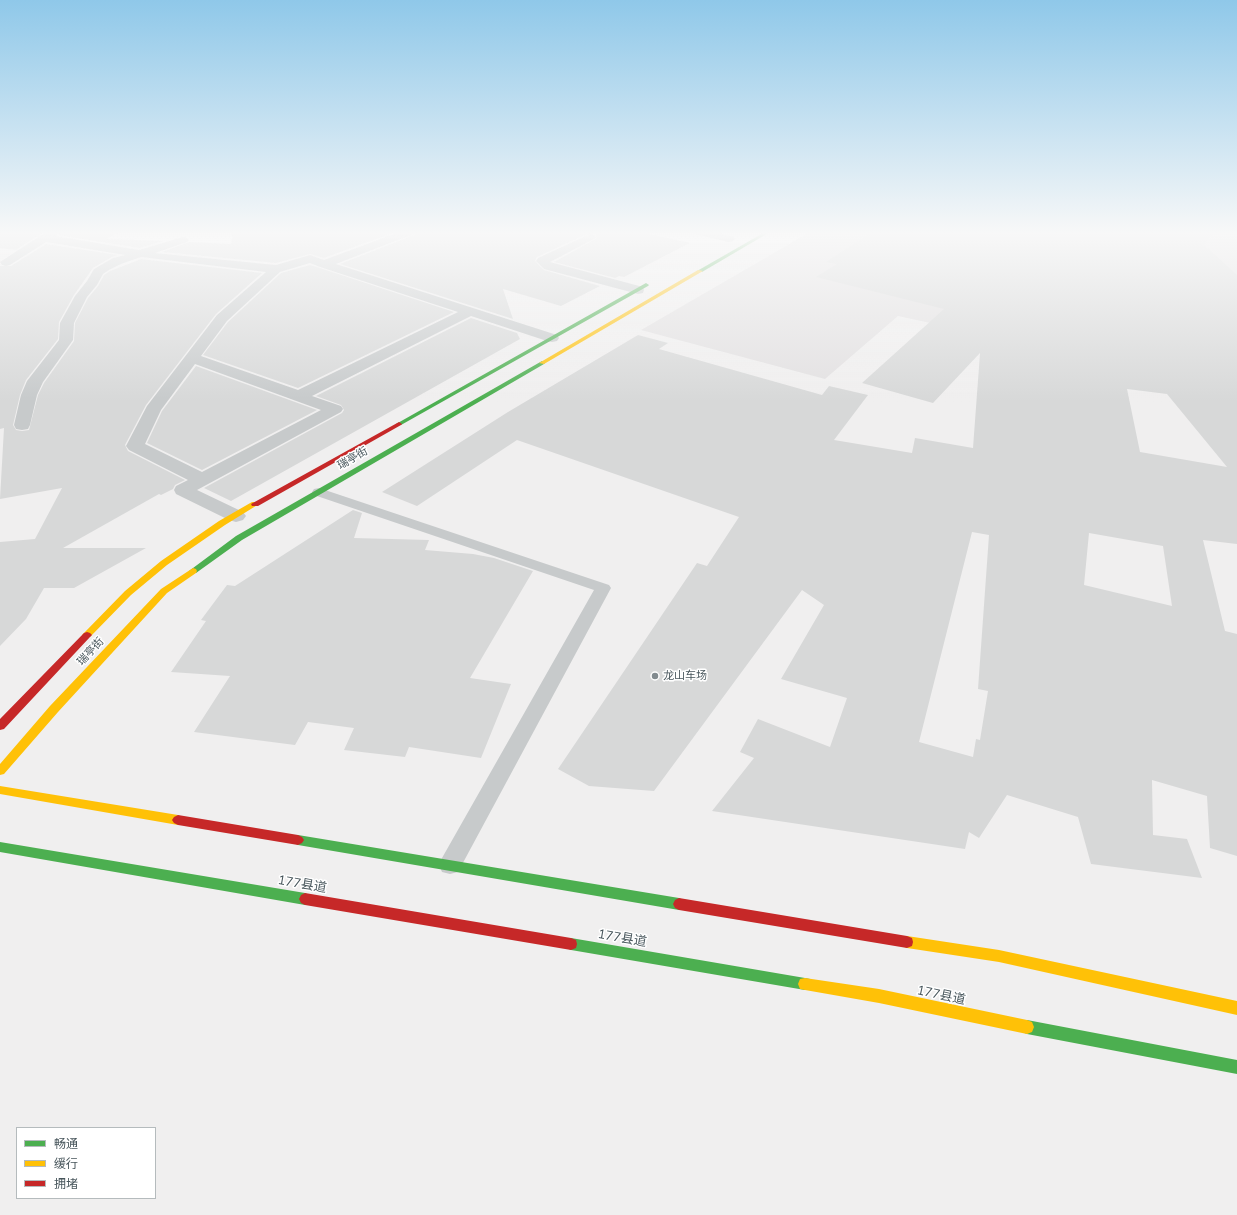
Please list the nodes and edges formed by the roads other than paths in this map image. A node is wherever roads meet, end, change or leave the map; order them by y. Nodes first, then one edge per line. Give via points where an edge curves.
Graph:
1 (87, 289) edge
2 (254, 289) edge
3 (399, 289) edge
4 (633, 289) edge
5 (670, 289) edge
6 (638, 290) joint
7 (470, 312) junction
8 (552, 338) junction
9 (192, 358) junction
10 (299, 396) junction
11 (22, 425) dead end
12 (203, 480) junction
13 (319, 492) junction
14 (236, 516) junction
15 (0, 726) edge
16 (0, 771) edge
17 (0, 790) edge
18 (0, 847) edge
19 (450, 866) junction
20 (1237, 1008) edge
21 (1237, 1067) edge

1 - 11 street via 67,323 66,340 35,381 28,395
2 - 9 street via 222,318
3 - 7 street
4 - 6 street
5 - 13 main road, 瑞亭街
6 - 8 main road, 瑞亭街
7 - 8 street
7 - 10 street
8 - 14 main road, 瑞亭街
9 - 10 street
9 - 12 street via 153,409 134,446
10 - 12 street via 335,409
12 - 14 street via 183,490
13 - 16 main road, 瑞亭街 via 239,538 164,591
13 - 19 lane via 603,588
14 - 15 main road, 瑞亭街 via 164,563 128,593
17 - 19 main road
18 - 21 main road, 177县道 via 878,996
19 - 20 main road via 999,956

